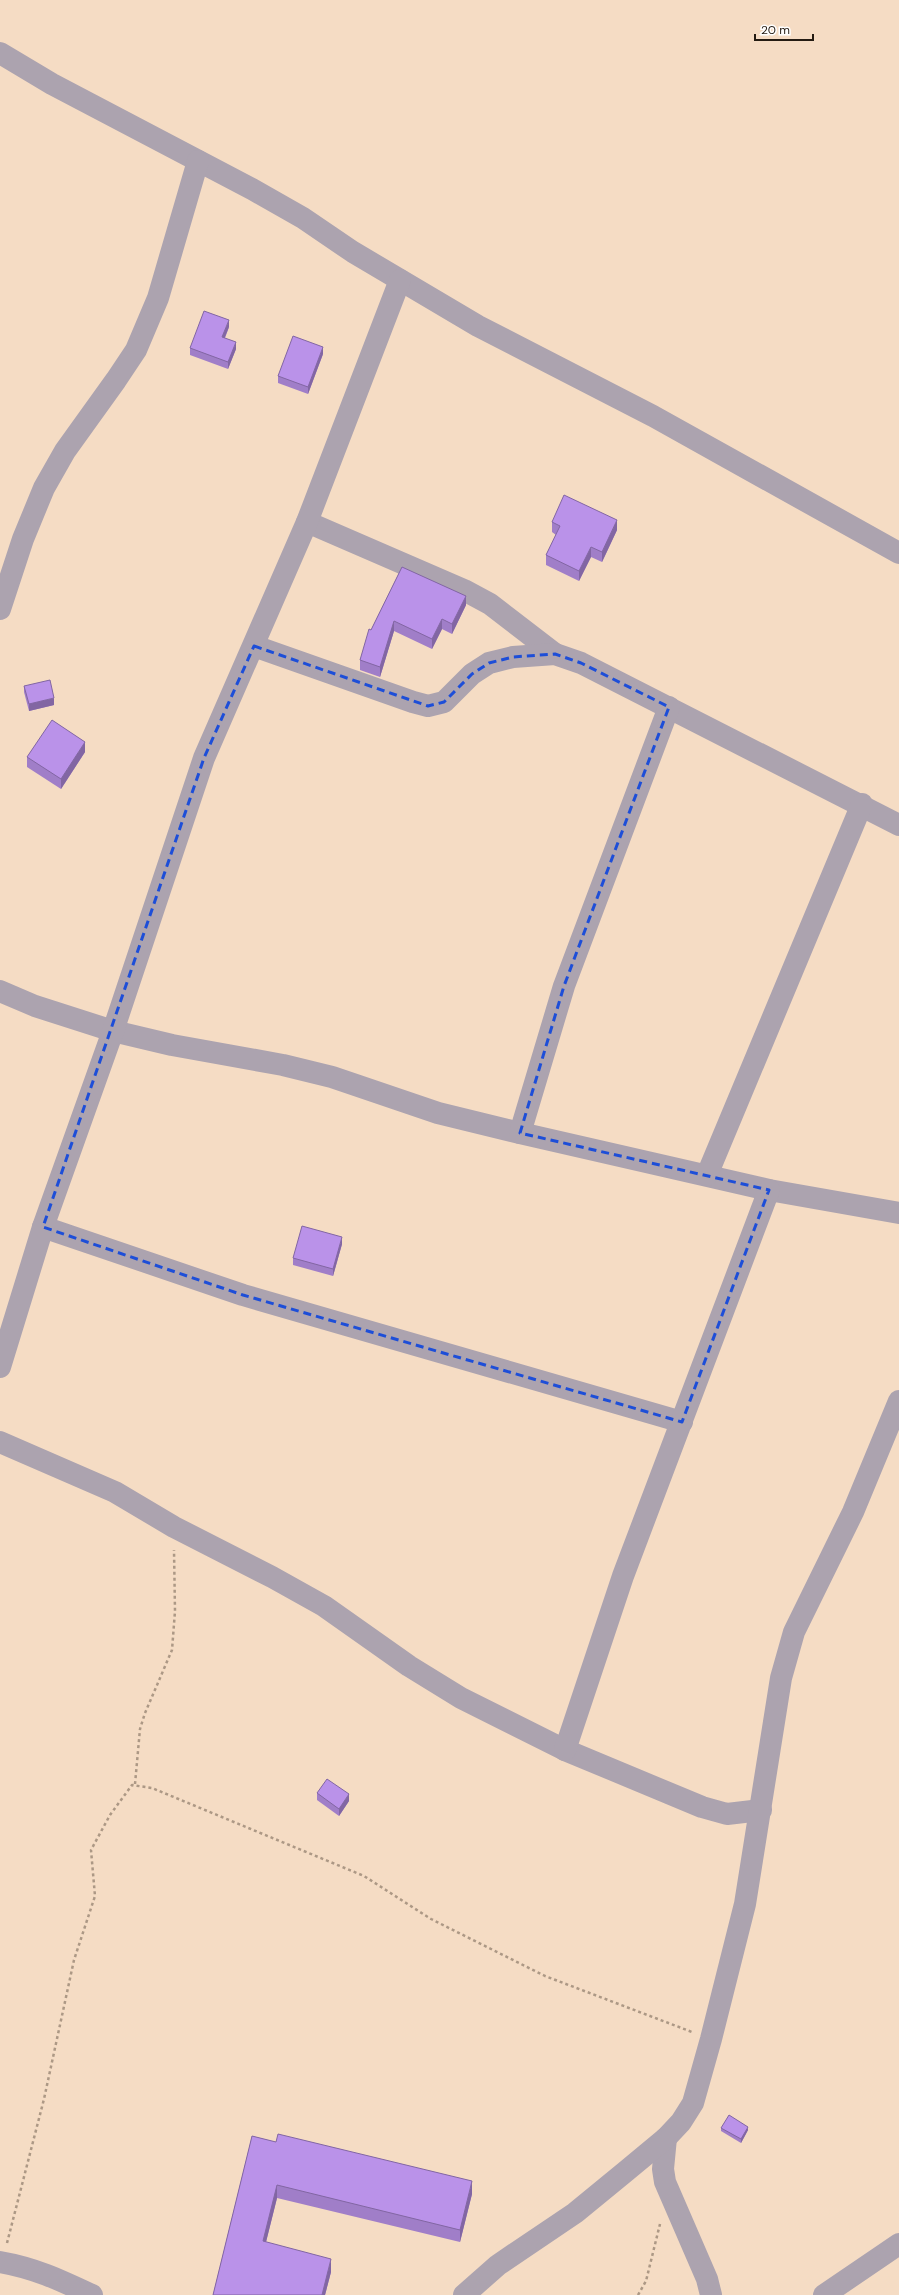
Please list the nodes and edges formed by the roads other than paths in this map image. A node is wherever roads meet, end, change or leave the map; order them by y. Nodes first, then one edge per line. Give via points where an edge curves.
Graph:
1 (0, 53) edge
2 (198, 161) junction
3 (400, 280) junction
4 (307, 522) junction
5 (899, 553) edge
6 (0, 609) edge
7 (254, 646) junction
8 (555, 654) junction
9 (669, 707) junction
10 (862, 804) junction
11 (899, 825) edge
12 (0, 991) edge
13 (113, 1031) junction
14 (520, 1133) junction
15 (707, 1175) junction
16 (769, 1190) junction
17 (899, 1213) edge
18 (43, 1227) junction
19 (0, 1367) edge
20 (899, 1400) edge
21 (682, 1422) junction
22 (0, 1442) edge
23 (565, 1750) junction
24 (761, 1810) junction
25 (666, 2138) junction
26 (899, 2244) edge
27 (1, 2263) edge
28 (92, 2295) edge
29 (464, 2295) edge
30 (711, 2295) edge
31 (824, 2295) edge

1 - 2 street via 52,84
2 - 3 street via 297,215
2 - 6 street via 158,298 136,350 65,451 44,488 23,539
3 - 4 street
3 - 5 street via 478,326 653,416
4 - 7 street
4 - 8 street via 464,590 490,604
7 - 8 street via 428,706 444,702 472,674 489,663 513,657
7 - 13 street via 204,758
8 - 9 street via 581,663
9 - 10 street
9 - 14 street via 564,986
10 - 11 street
10 - 15 street
12 - 13 street via 35,1006
13 - 14 street via 332,1077 438,1113
13 - 18 street
14 - 15 street
15 - 16 street
16 - 17 street
16 - 21 street
18 - 19 street
18 - 21 street via 243,1295
20 - 24 street via 853,1512 794,1632 781,1678
21 - 23 street via 623,1576
22 - 23 street via 115,1492 174,1527 324,1606 409,1666 461,1698
23 - 24 street via 702,1807 727,1814
24 - 25 street via 745,1904 693,2102 681,2122
25 - 29 street via 575,2213 498,2265
25 - 30 street via 663,2169 669,2195 707,2279
26 - 31 street
27 - 28 street via 42,2272

